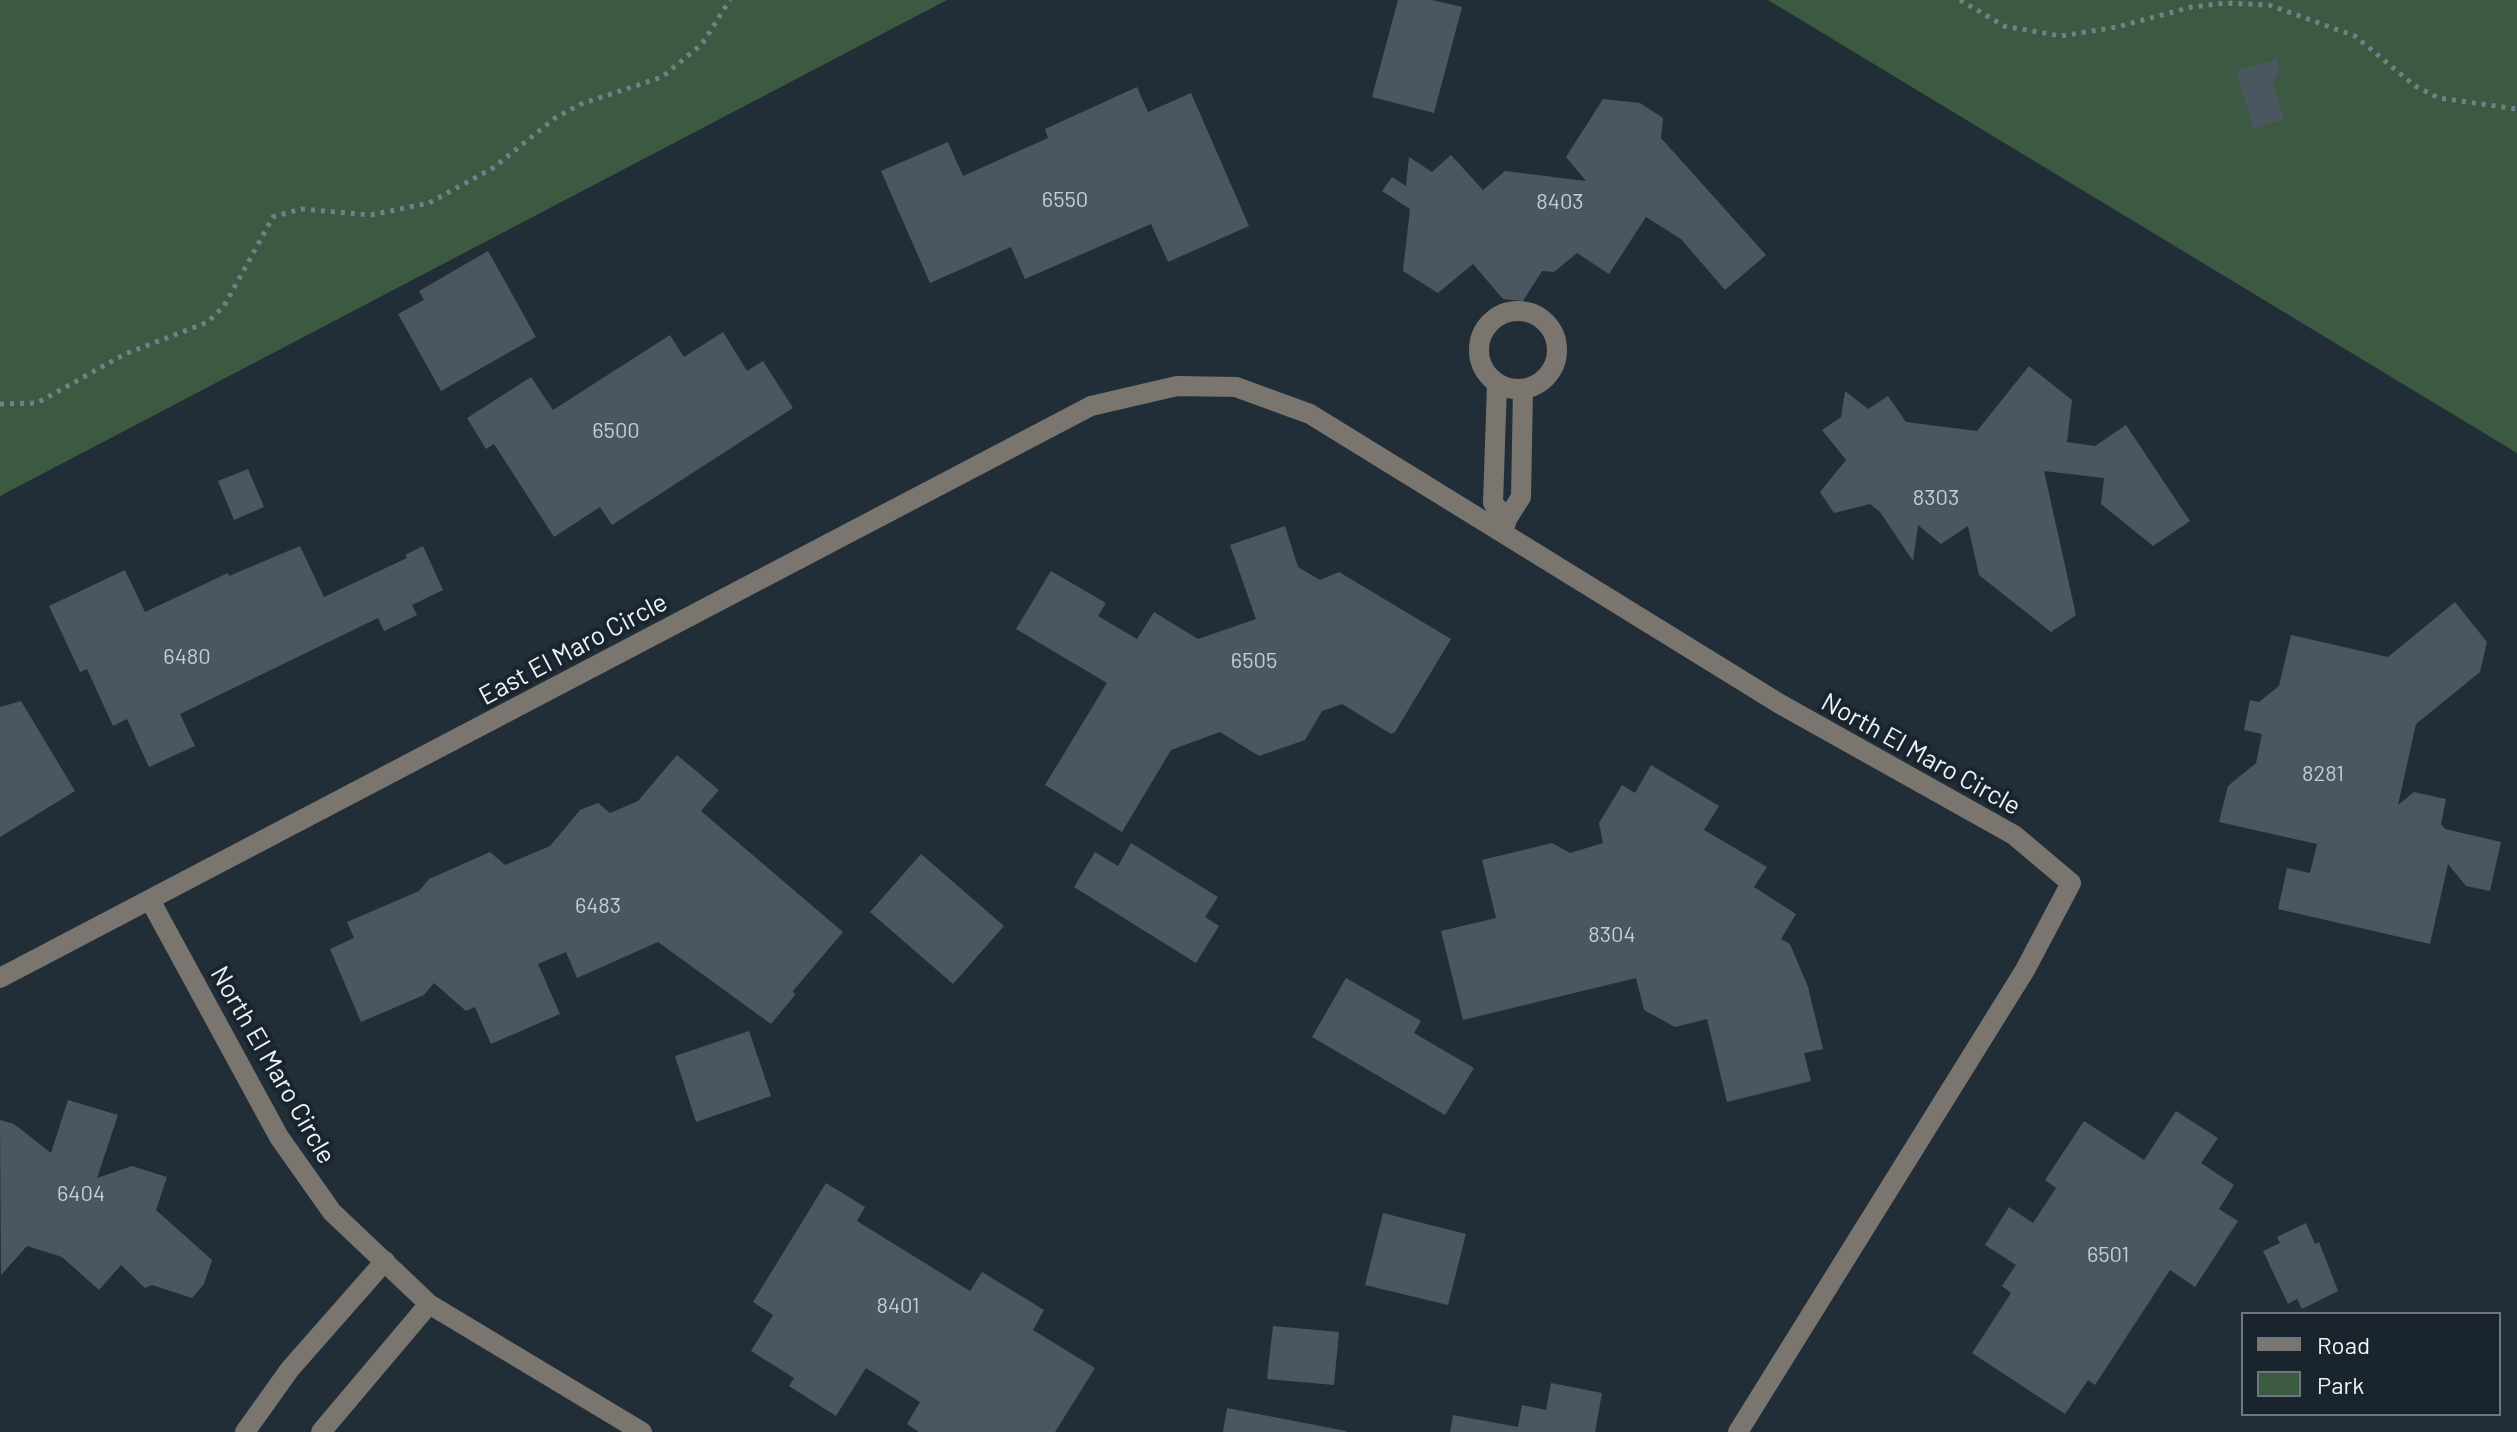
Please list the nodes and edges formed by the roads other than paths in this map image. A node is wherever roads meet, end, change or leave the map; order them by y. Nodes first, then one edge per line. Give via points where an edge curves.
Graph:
1 (1497, 384) junction
2 (1177, 386) joint
3 (1523, 389) junction
4 (1505, 526) junction
5 (150, 900) junction
6 (0, 978) edge
7 (385, 1261) junction
8 (429, 1304) junction
9 (245, 1432) edge
10 (321, 1432) edge
11 (642, 1432) edge
12 (1738, 1432) edge

1 - 3 street
1 - 3 street via 1481,365 1479,339 1494,318 1519,311 1543,320 1556,341 1553,367 1535,386
1 - 4 street via 1493,503
2 - 4 street, North El Maro Circle via 1236,387 1310,414
2 - 5 street, East El Maro Circle via 1091,406
3 - 4 street via 1521,497
4 - 12 street, North El Maro Circle via 1780,704 2014,835 2071,883 2025,970
5 - 6 street, East El Maro Circle
5 - 7 street, North El Maro Circle via 279,1137 332,1212
7 - 8 street, North El Maro Circle
7 - 9 street via 290,1369
8 - 10 street
8 - 11 street, North El Maro Circle

